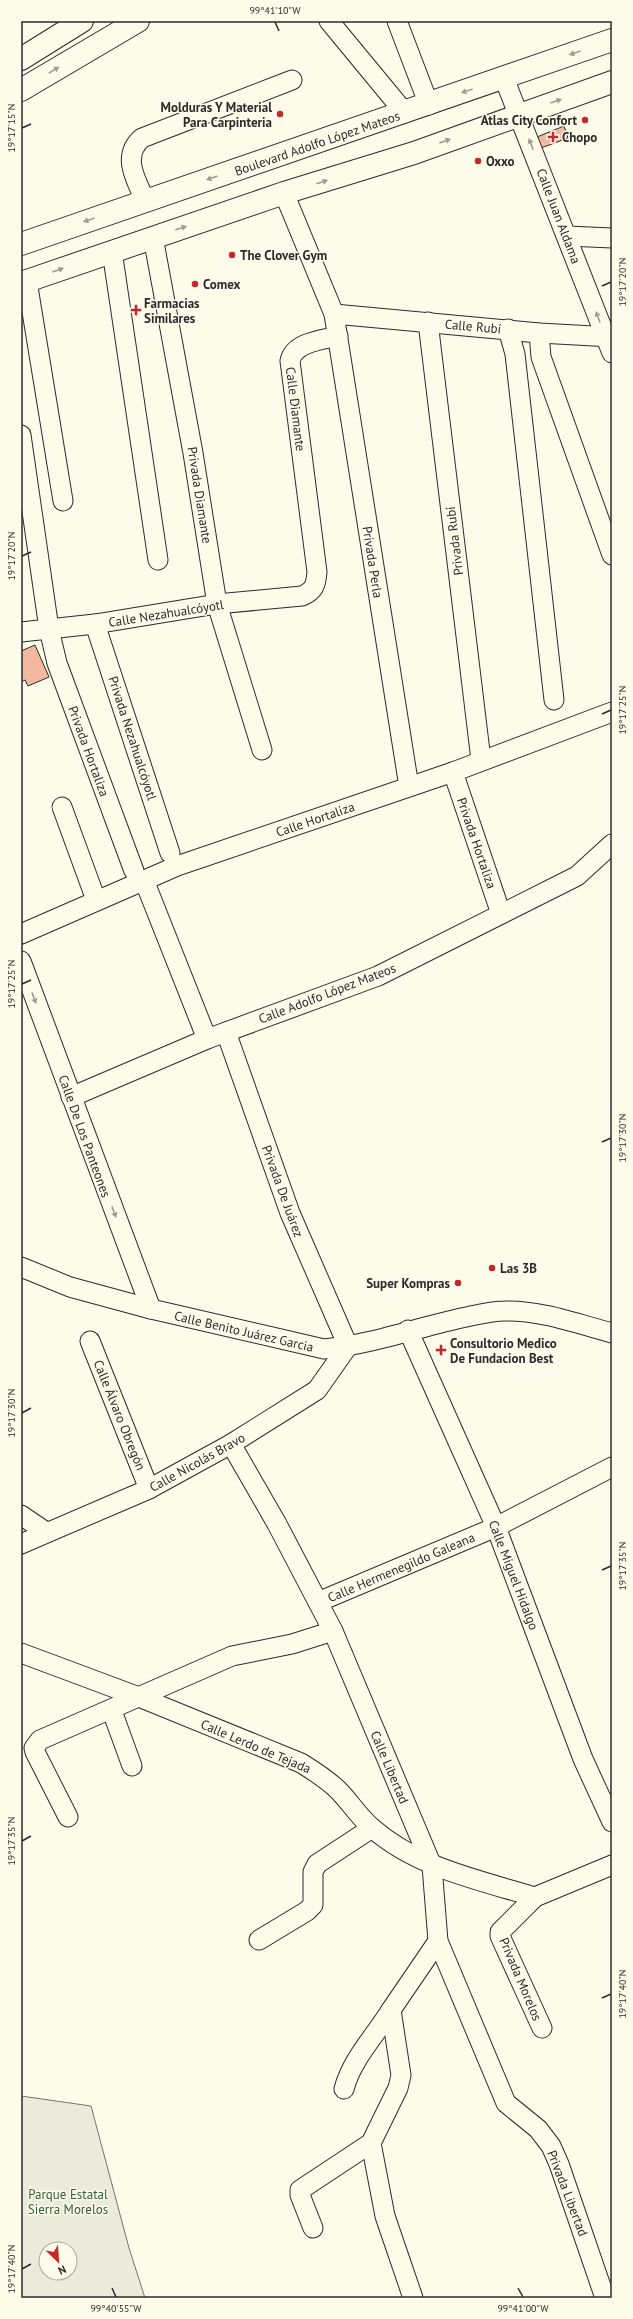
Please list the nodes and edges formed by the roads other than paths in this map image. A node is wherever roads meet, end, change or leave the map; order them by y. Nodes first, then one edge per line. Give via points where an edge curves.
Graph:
1 (82, 21) edge
2 (138, 21) edge
3 (329, 21) edge
4 (397, 21) edge
5 (612, 40) edge
6 (21, 59) edge
7 (504, 78) junction
8 (292, 80) dead end
9 (612, 82) edge
10 (21, 90) edge
11 (429, 105) junction
12 (406, 113) junction
13 (519, 114) junction
14 (284, 193) junction
15 (145, 200) junction
16 (567, 236) junction
17 (153, 237) junction
18 (612, 238) edge
19 (21, 244) edge
20 (112, 251) junction
21 (24, 282) edge
22 (334, 314) junction
23 (428, 322) junction
24 (508, 329) junction
25 (539, 333) junction
26 (338, 336) junction
27 (610, 342) edge
28 (21, 435) edge
29 (63, 502) dead end
30 (612, 555) edge
31 (158, 560) dead end
32 (311, 592) joint
33 (217, 604) junction
34 (95, 624) junction
35 (49, 629) junction
36 (21, 632) edge
37 (554, 700) dead end
38 (612, 712) edge
39 (262, 750) dead end
40 (480, 760) junction
41 (452, 772) junction
42 (409, 787) junction
43 (62, 807) dead end
44 (612, 844) edge
45 (170, 853) dead end
46 (139, 876) junction
47 (96, 900) junction
48 (501, 914) junction
49 (21, 934) edge
50 (23, 972) edge
51 (226, 1032) junction
52 (207, 1039) junction
53 (71, 1097) junction
54 (21, 1267) edge
55 (151, 1310) junction
56 (408, 1330) junction
57 (612, 1333) edge
58 (90, 1341) dead end
59 (348, 1346) junction
60 (231, 1444) junction
61 (612, 1467) edge
62 (149, 1489) junction
63 (21, 1515) edge
64 (496, 1527) junction
65 (46, 1532) junction
66 (21, 1544) edge
67 (318, 1602) junction
68 (333, 1630) junction
69 (21, 1652) edge
70 (139, 1697) junction
71 (112, 1711) junction
72 (132, 1766) dead end
73 (68, 1817) dead end
74 (612, 1822) edge
75 (372, 1828) junction
76 (612, 1865) edge
77 (432, 1866) junction
78 (535, 1897) junction
79 (259, 1940) dead end
80 (438, 1941) junction
81 (391, 2010) junction
82 (542, 2028) dead end
83 (344, 2088) dead end
84 (506, 2103) joint
85 (371, 2144) junction
86 (313, 2228) dead end
87 (413, 2298) edge
88 (605, 2298) edge

1 - 6 main road
10 -> 2 main road
3 - 12 street
4 - 11 street
5 -> 7 main road, Boulevard Adolfo López Mateos
7 -> 11 main road, Boulevard Adolfo López Mateos
7 - 13 street, Calle Juan Aldama
8 - 15 street via 138,141 131,155 133,173
13 -> 9 main road
11 - 12 main road, Boulevard Adolfo López Mateos
12 -> 15 main road, Boulevard Adolfo López Mateos
14 -> 13 main road via 414,153
16 -> 13 street, Calle Juan Aldama
17 -> 14 main road
14 - 22 street
15 -> 19 main road, Boulevard Adolfo López Mateos
16 - 18 street
27 -> 16 street, Calle Juan Aldama
17 - 20 main road
17 - 33 street, Privada Diamante via 193,453
21 -> 20 main road
20 - 31 street
21 - 29 street
22 - 23 street, Calle Rubí
22 - 26 street
23 - 24 street, Calle Rubí
23 - 40 street, Privada Rubí
24 - 25 street, Calle Rubí
24 - 37 street via 515,354
25 - 27 street, Calle Rubí
25 - 30 street via 541,357
26 - 32 street, Calle Diamante via 303,346 292,355 290,361 317,572 315,588
26 - 42 street, Privada Perla
28 - 35 street, Privada Hortaliza
32 - 33 street, Calle Nezahualcóyotl via 302,596
33 - 34 street, Calle Nezahualcóyotl
33 - 39 street, Privada Diamante
34 - 35 street, Calle Nezahualcóyotl
34 - 45 street, Privada Nezahualcóyotl
35 - 36 street, Calle Nezahualcóyotl
35 - 46 street, Privada Hortaliza via 57,663
38 - 40 street, Calle Hortaliza
40 - 41 street, Calle Hortaliza
41 - 42 street, Calle Hortaliza
41 - 48 street, Privada Hortaliza
42 - 46 street, Calle Hortaliza
43 - 47 street
44 - 48 street, Calle Adolfo López Mateos via 576,876
46 - 47 street, Calle Hortaliza
46 - 52 street, Privada Hortaliza
47 - 49 street, Calle Hortaliza
48 - 51 street, Calle Adolfo López Mateos via 378,976
50 -> 53 street, Calle De Los Panteones
51 - 52 street, Calle Adolfo López Mateos
51 - 59 street, Privada De Juárez via 290,1213
52 - 53 street, Calle Adolfo López Mateos
53 -> 55 street, Calle De Los Panteones
54 - 55 street, Calle Benito Juárez Garcia via 70,1287
55 - 59 street, Calle Benito Juárez Garcia via 310,1347
56 - 57 street, Calle Benito Juárez Garcia via 505,1311 529,1312
56 - 59 street, Calle Benito Juárez Garcia
56 - 64 street, Calle Miguel Hidalgo
58 - 62 street, Calle Álvaro Obregón
59 - 60 street, Calle Nicolás Bravo via 317,1390
60 - 62 street, Calle Nicolás Bravo
60 - 67 street, Calle Libertad
61 - 64 street, Calle Hermenegildo Galeana
62 - 65 street, Calle Nicolás Bravo
63 - 65 street
64 - 67 street, Calle Hermenegildo Galeana
64 - 74 street, Calle Miguel Hidalgo via 583,1759
65 - 66 street, Calle Nicolás Bravo
67 - 68 street, Calle Libertad
68 - 70 street via 292,1644 232,1656
68 - 77 street, Calle Libertad
69 - 70 street, Calle Lerdo de Tejada
70 - 71 street
70 - 75 street, Calle Lerdo de Tejada via 301,1763 337,1789
71 - 72 street
71 - 73 street via 45,1738 34,1748
75 - 77 street, Calle Lerdo de Tejada
75 - 79 street via 320,1860 313,1872 312,1905 307,1911
76 - 78 street
77 - 78 street, Calle Lerdo de Tejada
77 - 80 street, Calle Libertad
78 - 82 street, Privada Morelos via 503,1928 500,1936
80 - 81 street
80 - 84 street, Calle Libertad
81 - 83 street via 356,2060
81 - 85 street via 400,2075 398,2088
84 - 88 street, Privada Libertad via 538,2129 551,2146
85 - 86 street via 300,2190
85 - 87 street via 385,2216

